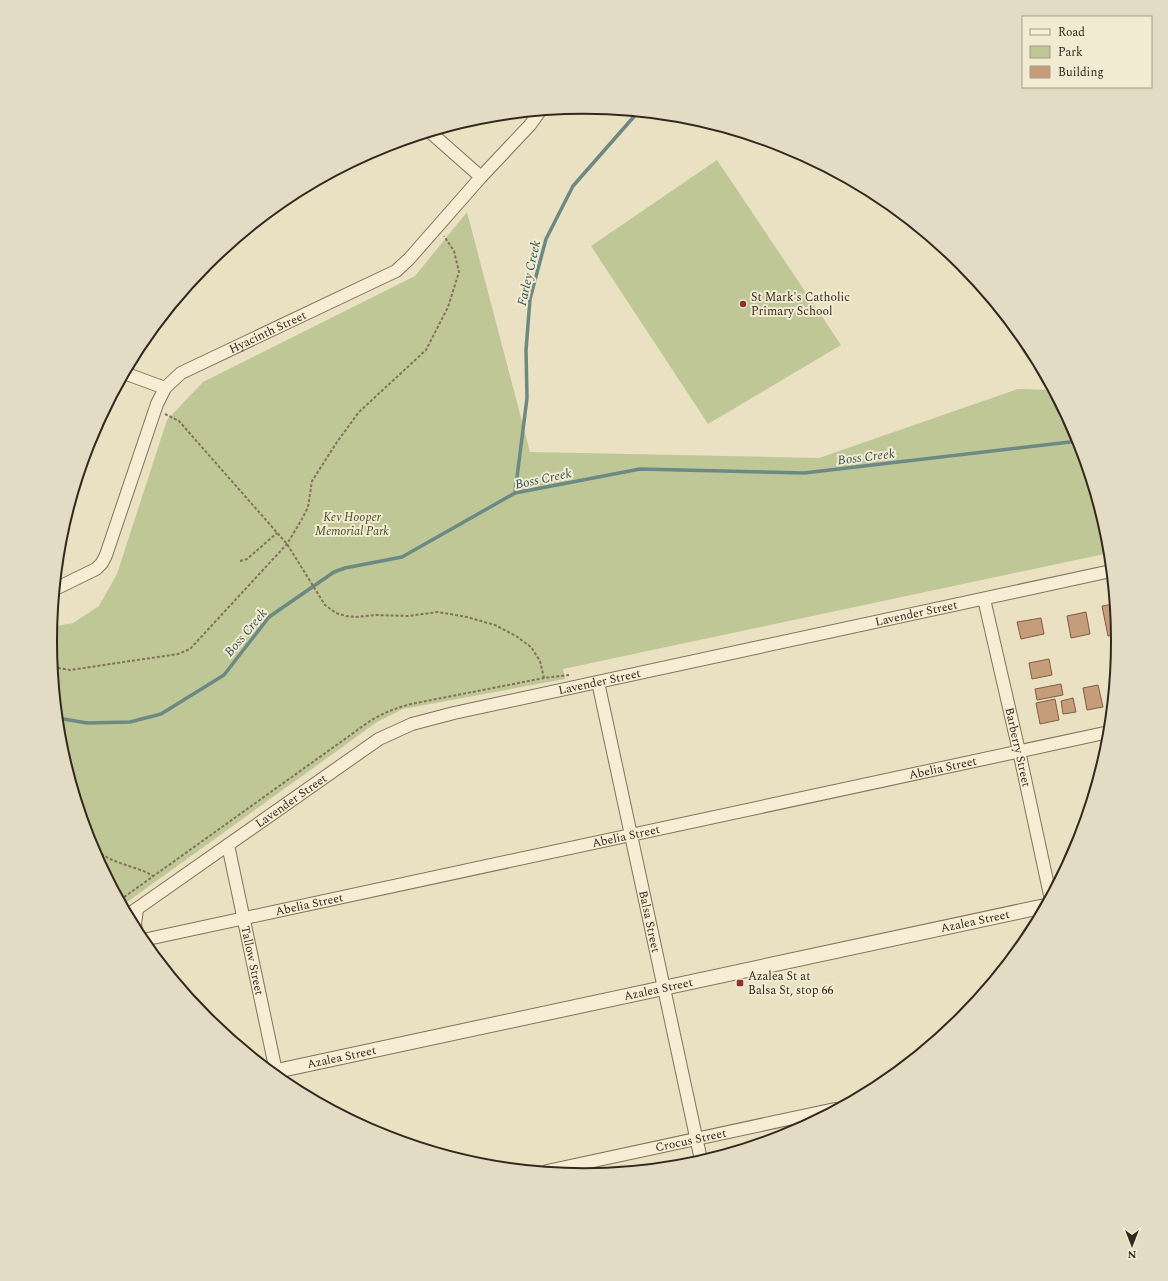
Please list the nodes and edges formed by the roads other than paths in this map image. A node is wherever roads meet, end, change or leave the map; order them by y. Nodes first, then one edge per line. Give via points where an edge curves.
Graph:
1 (536, 116) edge
2 (434, 135) edge
3 (481, 177) junction
4 (129, 375) edge
5 (165, 388) junction
6 (1106, 572) edge
7 (60, 586) edge
8 (984, 599) junction
9 (598, 682) junction
10 (1102, 733) edge
11 (1019, 751) junction
12 (632, 836) junction
13 (228, 846) junction
14 (1049, 889) edge
15 (1038, 908) edge
16 (132, 912) edge
17 (243, 919) junction
18 (150, 939) edge
19 (663, 987) junction
20 (274, 1067) edge
21 (281, 1072) edge
22 (817, 1113) edge
23 (697, 1139) junction
24 (700, 1154) edge
25 (566, 1167) edge

1 - 3 street, Hyacinth Street
2 - 3 street
3 - 5 street, Hyacinth Street via 396,271 181,373
4 - 5 street
5 - 7 street, Hyacinth Street via 102,563 96,569
6 - 8 street, Lavender Street
8 - 9 street, Lavender Street
8 - 11 street, Barberry Street
9 - 12 street, Balsa Street
9 - 13 street, Lavender Street via 412,724 379,739
10 - 11 street, Abelia Street
11 - 12 street, Abelia Street
11 - 14 street, Barberry Street
12 - 17 street, Abelia Street
12 - 19 street, Balsa Street
13 - 16 street, Lavender Street
13 - 17 street, Tallow Street
15 - 19 street, Azalea Street
17 - 18 street, Abelia Street
17 - 20 street, Tallow Street
19 - 21 street, Azalea Street
19 - 23 street, Balsa Street
22 - 23 street, Crocus Street
23 - 24 street, Balsa Street
23 - 25 street, Crocus Street

